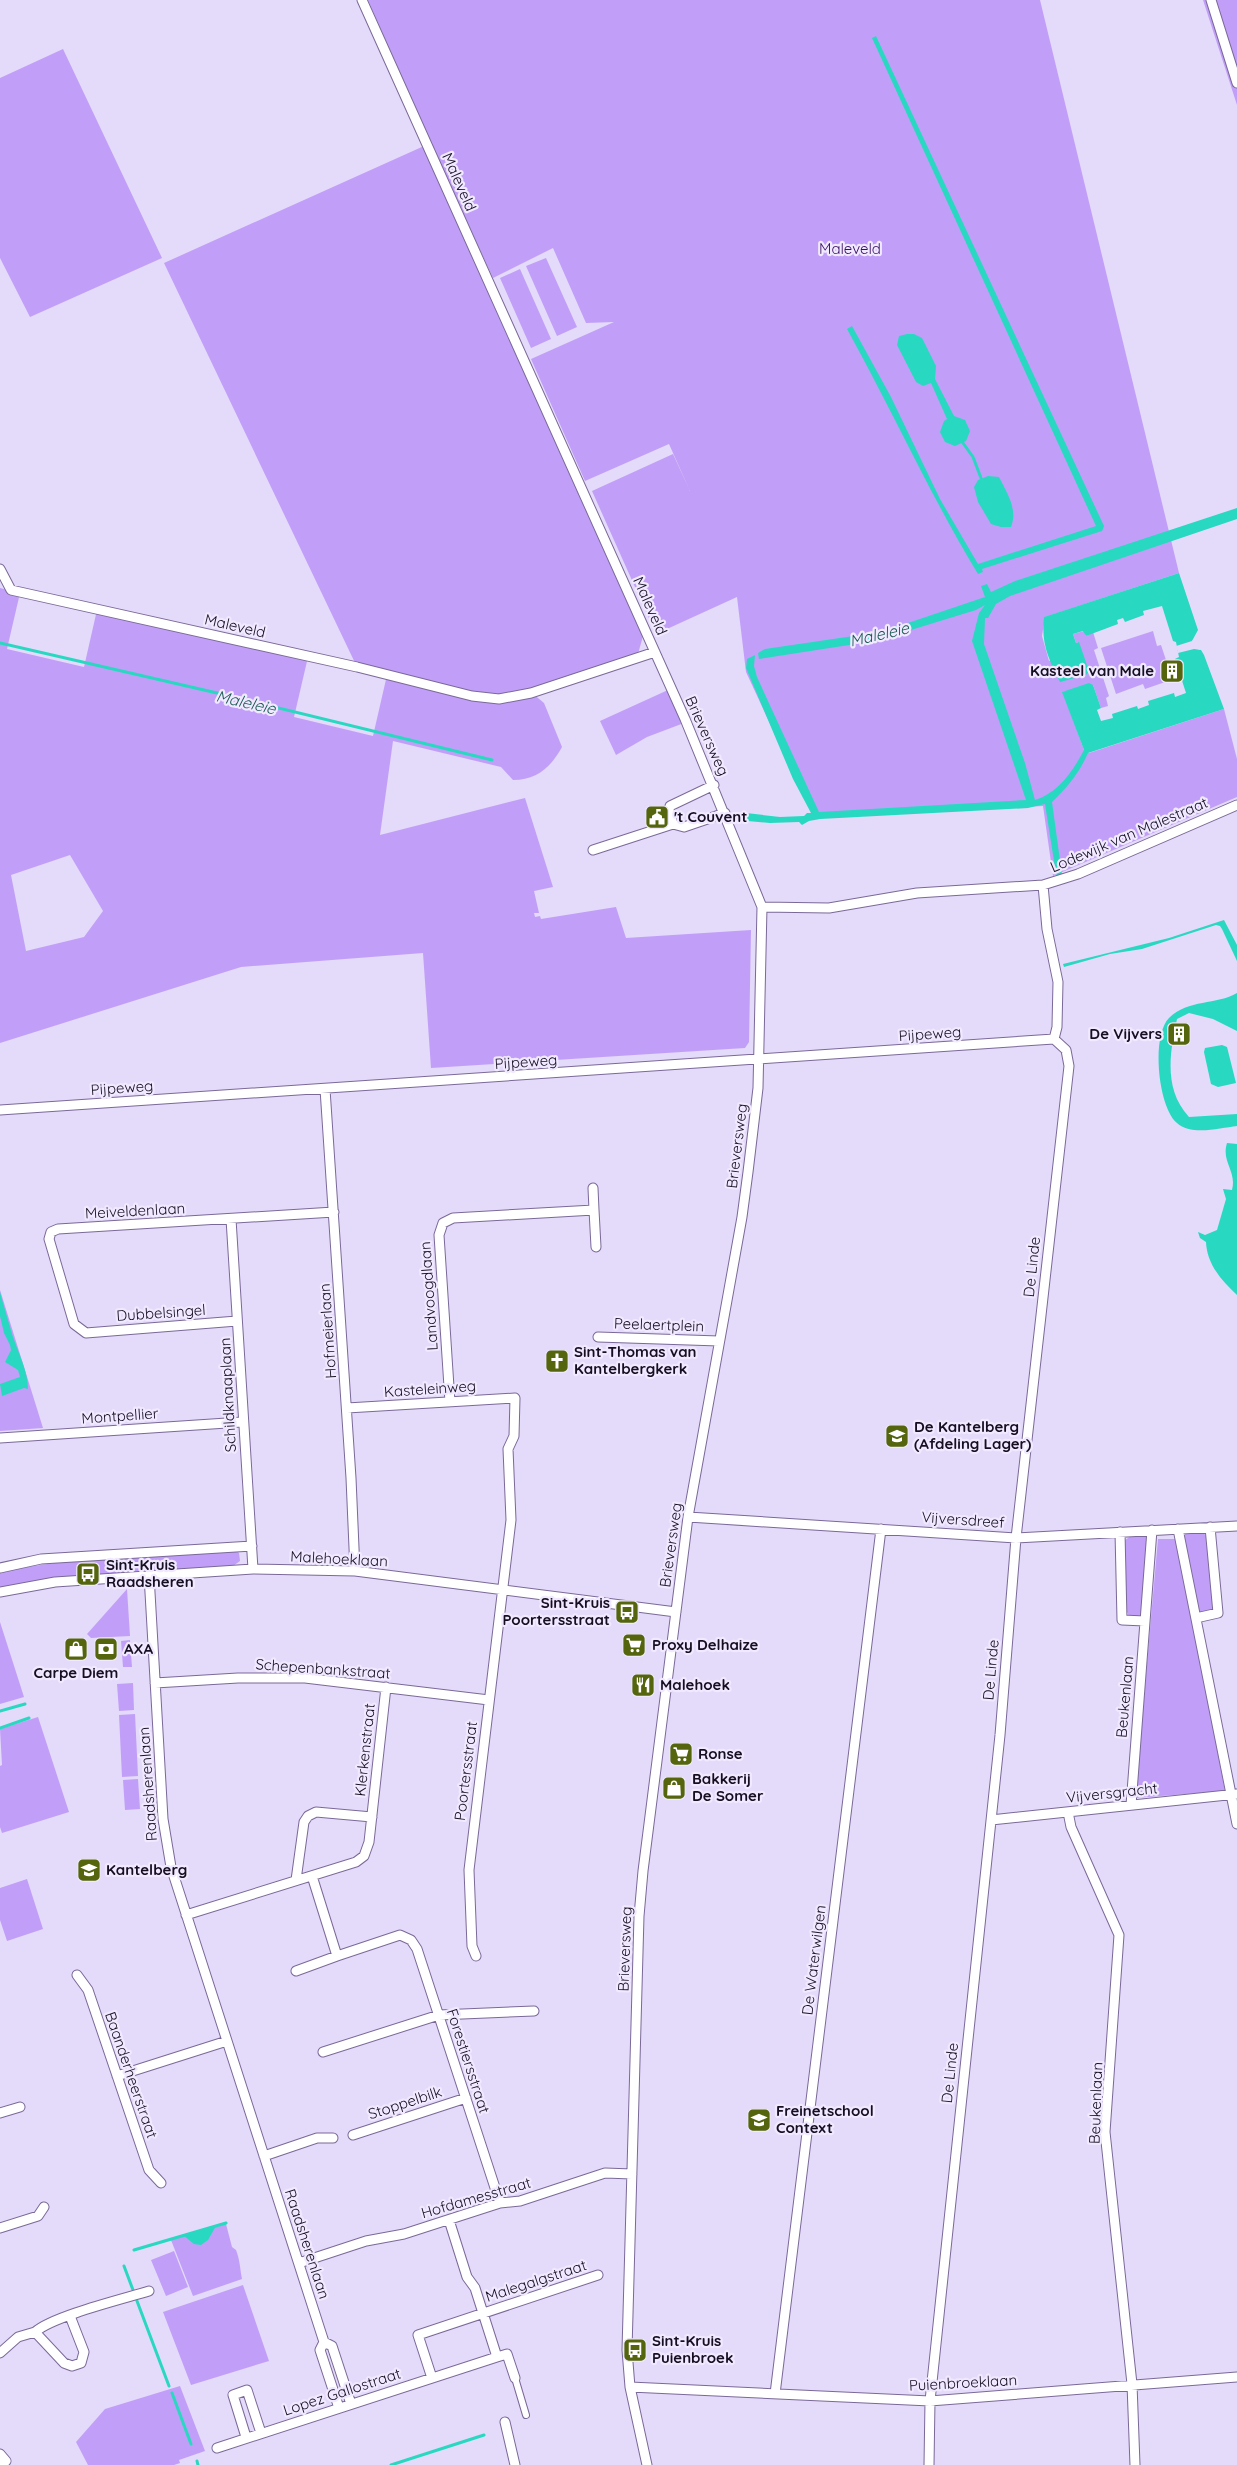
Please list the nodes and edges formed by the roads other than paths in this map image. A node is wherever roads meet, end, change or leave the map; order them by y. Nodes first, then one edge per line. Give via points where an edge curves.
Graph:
1 (362, 0) edge
2 (1211, 0) edge
3 (1237, 83) edge
4 (0, 569) edge
5 (655, 652) junction
6 (714, 785) junction
7 (1237, 805) edge
8 (725, 813) junction
9 (673, 824) junction
10 (593, 850) dead end
11 (1043, 885) junction
12 (762, 907) junction
13 (1054, 1039) junction
14 (759, 1060) junction
15 (325, 1089) junction
16 (0, 1110) edge
17 (593, 1188) dead end
18 (594, 1210) junction
19 (334, 1212) junction
20 (231, 1219) junction
21 (596, 1247) dead end
22 (237, 1321) junction
23 (86, 1333) joint
24 (598, 1337) dead end
25 (719, 1341) junction
26 (515, 1398) joint
27 (450, 1402) junction
28 (347, 1408) junction
29 (242, 1422) junction
30 (0, 1438) edge
31 (688, 1518) junction
32 (1237, 1526) edge
33 (1210, 1527) junction
34 (880, 1529) junction
35 (1178, 1529) junction
36 (1152, 1530) junction
37 (1120, 1532) junction
38 (1016, 1538) junction
39 (252, 1546) junction
40 (0, 1568) edge
41 (253, 1569) junction
42 (355, 1571) junction
43 (149, 1576) junction
44 (503, 1590) junction
45 (0, 1592) edge
46 (676, 1612) junction
47 (1196, 1618) junction
48 (1145, 1621) junction
49 (155, 1683) junction
50 (386, 1687) junction
51 (489, 1700) junction
52 (1234, 1794) edge
53 (1131, 1805) junction
54 (1068, 1812) junction
55 (372, 1817) junction
56 (991, 1820) junction
57 (1237, 1824) edge
58 (312, 1876) junction
59 (296, 1880) junction
60 (186, 1915) junction
61 (337, 1956) junction
62 (476, 1956) dead end
63 (296, 1971) dead end
64 (77, 1975) dead end
65 (534, 2011) dead end
66 (439, 2015) junction
67 (227, 2041) junction
68 (323, 2052) dead end
69 (117, 2076) junction
70 (466, 2098) junction
71 (20, 2107) dead end
72 (0, 2114) edge
73 (353, 2134) dead end
74 (333, 2138) dead end
75 (264, 2156) junction
76 (632, 2174) junction
77 (161, 2183) dead end
78 (500, 2202) junction
79 (44, 2206) dead end
80 (449, 2220) junction
81 (0, 2228) edge
82 (299, 2263) junction
83 (598, 2275) dead end
84 (150, 2291) dead end
85 (482, 2313) junction
86 (70, 2316) junction
87 (35, 2332) junction
88 (324, 2342) junction
89 (0, 2353) edge
90 (497, 2357) junction
91 (1237, 2377) edge
92 (432, 2378) junction
93 (516, 2378) joint
94 (1132, 2384) junction
95 (630, 2387) junction
96 (775, 2394) junction
97 (930, 2401) junction
98 (351, 2404) junction
99 (339, 2408) junction
100 (526, 2415) dead end
101 (505, 2422) dead end
102 (261, 2433) junction
103 (246, 2437) junction
104 (217, 2448) dead end
105 (515, 2465) edge
106 (648, 2465) edge
107 (929, 2465) edge
108 (1135, 2465) edge

1 - 5 street, Maleveld
2 - 3 street
4 - 5 street, Maleveld via 11,590 472,696 499,699 531,693
5 - 6 street, Brieversweg
6 - 8 street, Brieversweg
6 - 9 street via 670,806
7 - 11 street, Lodewijk van Malestraat via 1078,874
8 - 9 street via 684,826
8 - 12 street, Brieversweg
9 - 10 street
11 - 12 street, Lodewijk van Malestraat via 917,893 829,908
11 - 13 street via 1047,929 1058,976
12 - 14 street, Brieversweg
13 - 14 street, Pijpeweg
13 - 38 street, De Linde via 1066,1050 1069,1066
14 - 15 street, Pijpeweg
14 - 25 street, Brieversweg via 742,1217
15 - 16 street, Pijpeweg
15 - 19 street, Hofmeierlaan
17 - 18 street
18 - 21 street
18 - 27 street, Landvoogdlaan via 453,1218 443,1223 439,1235
19 - 20 street, Meiveldenlaan
19 - 28 street, Hofmeierlaan
20 - 22 street, Schildknaaplaan
20 - 23 street, Meiveldenlaan via 51,1232 48,1239 74,1324
22 - 23 street, Dubbelsingel
22 - 29 street, Schildknaaplaan
24 - 25 street, Peelaertplein
25 - 31 street, Brieversweg
26 - 27 street, Kasteleinweg
26 - 44 street, Poortersstraat via 514,1436 508,1449 511,1520
27 - 28 street, Kasteleinweg
28 - 42 street, Hofmeierlaan
29 - 30 street, Montpellier
29 - 39 street, Schildknaaplaan
31 - 34 street, Vijversdreef
31 - 46 street, Brieversweg
32 - 33 street, Vijversdreef
33 - 35 street, Vijversdreef
33 - 47 street via 1218,1613
34 - 38 street, Vijversdreef
34 - 96 street, De Waterwilgen
35 - 36 street, Vijversdreef
35 - 47 street
36 - 37 street, Vijversdreef
36 - 48 street, Beukenlaan
37 - 38 street, Vijversdreef
37 - 48 street via 1122,1620
38 - 56 street, De Linde
39 - 40 street via 41,1559
39 - 41 street, Schildknaaplaan
41 - 42 street, Malehoeklaan
41 - 43 street, Malehoeklaan
42 - 44 street, Malehoeklaan
43 - 45 street, Malehoeklaan via 56,1582
43 - 49 street, Raadsherenlaan
44 - 46 street, Malehoeklaan
44 - 51 street, Poortersstraat
46 - 76 street, Brieversweg via 639,1916
47 - 52 street
48 - 53 street, Beukenlaan
49 - 50 street, Schepenbankstraat via 272,1678 344,1681
49 - 60 street, Raadsherenlaan via 166,1842
50 - 51 street, Schepenbankstraat
50 - 55 street, Klerkenstraat
51 - 62 street, Poortersstraat via 470,1870 472,1946
52 - 53 street, Vijversgracht
52 - 57 street
53 - 54 street, Vijversgracht
54 - 56 street, Vijversgracht
54 - 94 street, Beukenlaan via 1071,1827 1119,1935 1106,2132
55 - 58 street, Klerkenstraat via 364,1856 356,1862
55 - 59 street, Klerkenstraat via 316,1812 308,1816 304,1822
56 - 97 street, De Linde
58 - 59 street, Klerkenstraat
58 - 61 street
59 - 60 street, Klerkenstraat
60 - 67 street, Raadsherenlaan
61 - 63 street
61 - 66 street, Forestiersstraat via 400,1936 411,1940
64 - 69 street, Baanderheerstraat via 88,1990
65 - 66 street
66 - 68 street
66 - 70 street, Forestiersstraat
67 - 69 street
67 - 75 street, Raadsherenlaan
69 - 77 street, Baanderheerstraat via 149,2170
70 - 73 street, Stoppelbilk
70 - 78 street, Forestiersstraat
71 - 72 street
74 - 75 street via 317,2138
75 - 82 street, Raadsherenlaan
76 - 78 street, Hofdamesstraat via 605,2173 520,2201
76 - 95 street, Brieversweg via 627,2350
78 - 80 street, Hofdamesstraat
79 - 81 street via 38,2216
80 - 82 street, Hofdamesstraat via 404,2234 366,2241
80 - 85 street
82 - 88 street, Raadsherenlaan
83 - 85 street, Malegalgstraat
84 - 86 street
85 - 90 street
85 - 92 street via 418,2335
86 - 87 street
86 - 87 street via 84,2352 81,2363 76,2366 64,2363
87 - 89 street via 18,2337
88 - 98 street, Raadsherenlaan via 332,2346
88 - 99 street, Raadsherenlaan via 320,2350
90 - 92 street, Lopez Gallostraat
90 - 93 street via 507,2354
91 - 94 street, Puienbroeklaan
92 - 98 street, Lopez Gallostraat
93 - 100 street
94 - 97 street, Puienbroeklaan
94 - 108 street, Beukenlaan
95 - 96 street, Puienbroeklaan
95 - 106 street, Brieversweg
96 - 97 street, Puienbroeklaan
97 - 107 street, De Linde
98 - 99 street, Lopez Gallostraat
99 - 102 street, Lopez Gallostraat
101 - 105 street
102 - 103 street, Lopez Gallostraat
102 - 103 street via 247,2390 233,2394
103 - 104 street, Lopez Gallostraat

